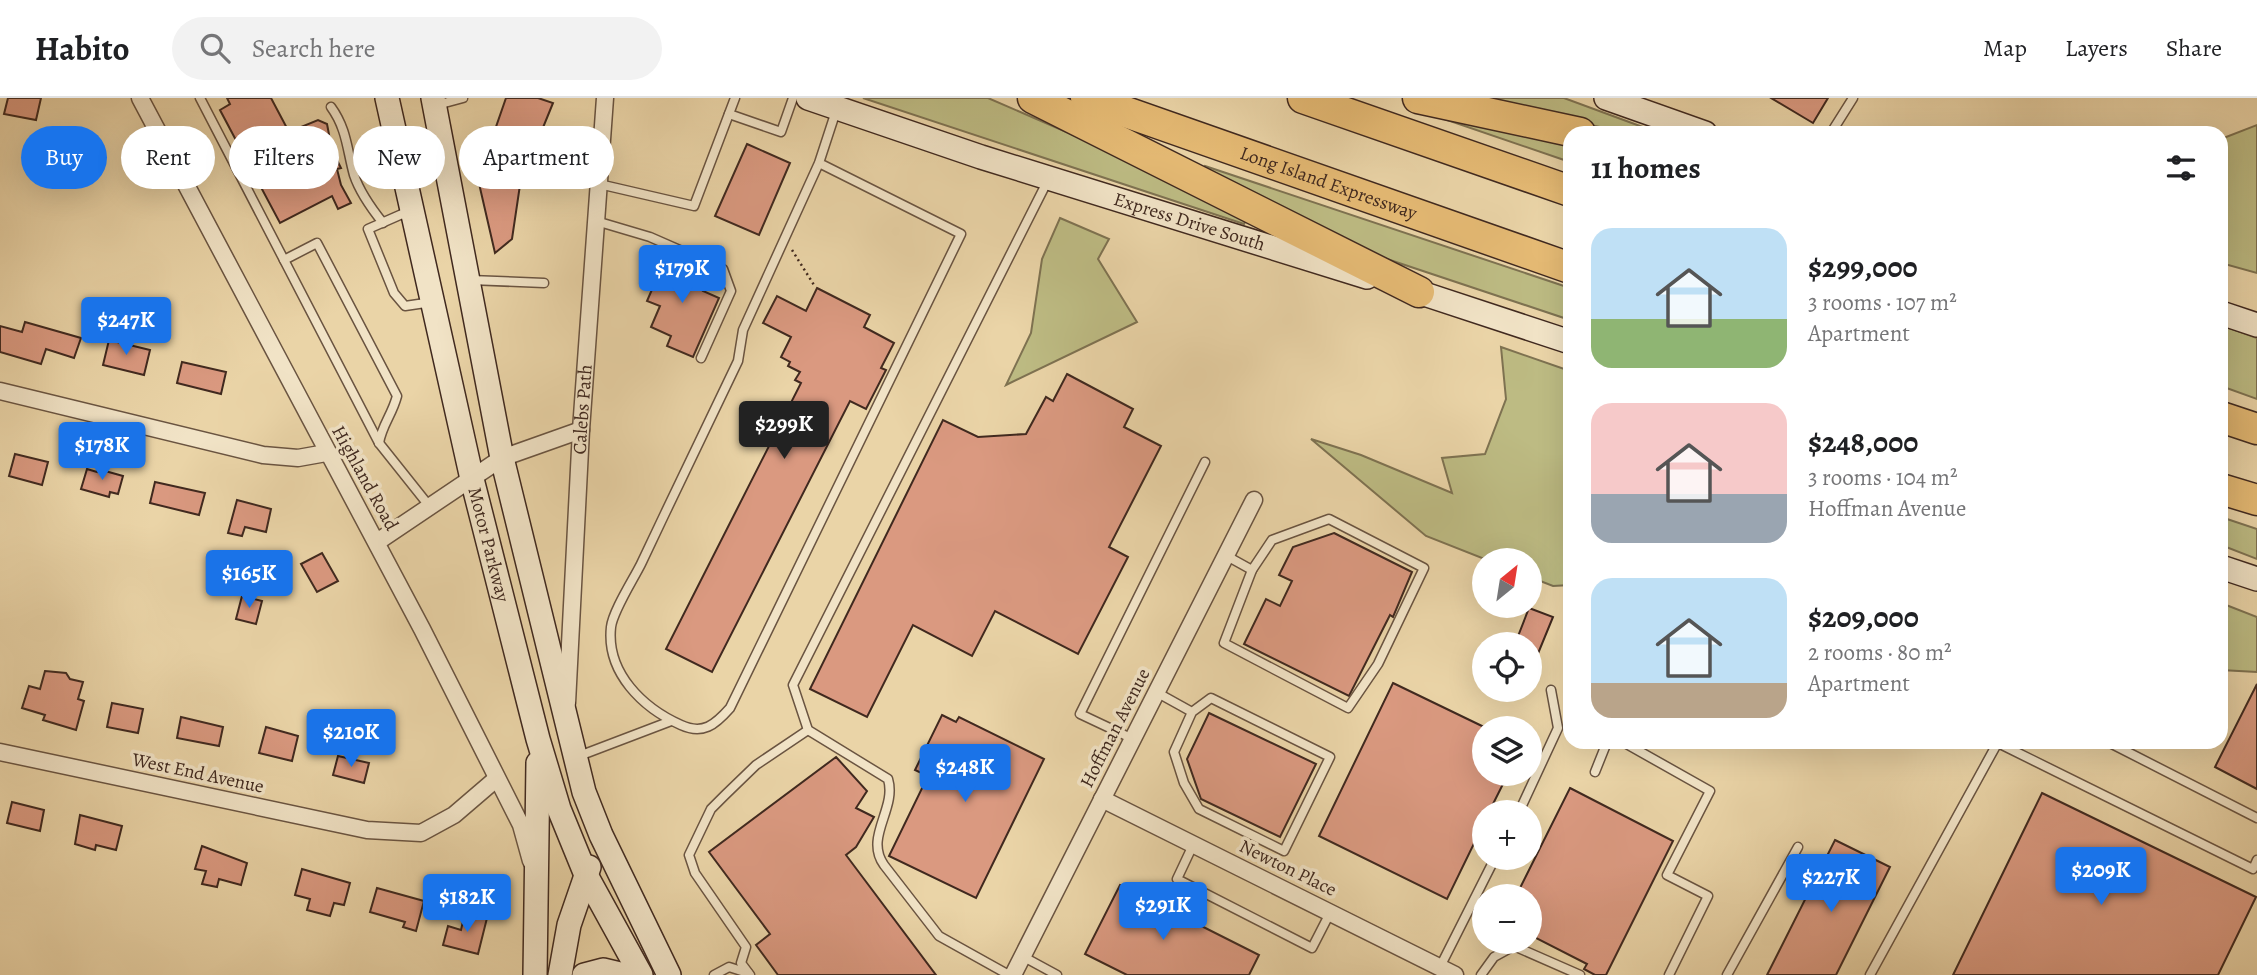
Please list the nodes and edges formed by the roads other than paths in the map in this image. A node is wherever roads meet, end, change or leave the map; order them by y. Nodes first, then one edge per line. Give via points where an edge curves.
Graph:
1 (140, 98) edge
2 (200, 98) edge
3 (387, 98) edge
4 (463, 98) edge
5 (605, 98) edge
6 (735, 98) edge
7 (793, 98) edge
8 (808, 98) edge
9 (1033, 98) edge
10 (1086, 98) edge
11 (1303, 98) edge
12 (1418, 98) edge
13 (1606, 98) edge
14 (1853, 98) edge
15 (433, 102) edge
16 (331, 107) dead end
17 (837, 108) junction
18 (729, 114) junction
19 (603, 126) edge
20 (1685, 126) edge
21 (1835, 126) edge
22 (1563, 129) edge
23 (819, 163) junction
24 (1048, 179) junction
25 (614, 187) edge
26 (599, 189) edge
27 (1563, 189) edge
28 (412, 210) junction
29 (596, 221) junction
30 (383, 223) junction
31 (284, 260) junction
32 (1563, 266) edge
33 (467, 280) junction
34 (544, 283) dead end
35 (1419, 292) junction
36 (433, 302) junction
37 (2228, 314) edge
38 (2228, 315) edge
39 (2257, 318) edge
40 (2257, 325) edge
41 (1563, 340) edge
42 (701, 358) dead end
43 (0, 391) edge
44 (2228, 419) edge
45 (2257, 429) edge
46 (581, 430) junction
47 (379, 443) junction
48 (326, 453) junction
49 (502, 458) junction
50 (1205, 462) dead end
51 (472, 479) junction
52 (2228, 491) edge
53 (1254, 500) dead end
54 (2257, 500) edge
55 (430, 507) junction
56 (377, 542) junction
57 (1225, 555) junction
58 (2228, 569) edge
59 (1252, 570) junction
60 (2257, 579) edge
61 (1551, 690) dead end
62 (1156, 692) junction
63 (1192, 712) junction
64 (671, 721) junction
65 (566, 723) junction
66 (808, 730) junction
67 (538, 739) junction
68 (1133, 739) junction
69 (1604, 749) edge
70 (1635, 749) edge
71 (1994, 749) edge
72 (2012, 749) edge
73 (2122, 749) edge
74 (0, 752) edge
75 (576, 757) junction
76 (1595, 772) dead end
77 (496, 779) junction
78 (1102, 799) junction
79 (1525, 800) edge
80 (2257, 818) edge
81 (601, 835) junction
82 (1193, 845) junction
83 (1798, 847) dead end
84 (2257, 860) edge
85 (1489, 870) edge
86 (586, 875) junction
87 (538, 886) junction
88 (1330, 913) junction
89 (1023, 956) junction
90 (1440, 967) junction
91 (535, 975) edge
92 (560, 975) edge
93 (584, 975) edge
94 (624, 975) edge
95 (641, 975) edge
96 (669, 975) edge
97 (715, 975) edge
98 (749, 975) edge
99 (1011, 975) edge
100 (1057, 975) edge
101 (1455, 975) edge
102 (1481, 975) edge
103 (1580, 975) edge
104 (1669, 975) edge
105 (1727, 975) edge
106 (1870, 975) edge

1 - 48 street, Highland Road
2 - 31 lane
3 - 28 main road, Motor Parkway
4 - 15 lane
5 - 19 street, Calebs Path
6 - 18 lane
7 - 18 lane via 781,132
8 - 17 main road, Express Drive South
9 - 35 highway
10 - 32 highway, Long Island Expressway
11 - 27 highway
12 - 22 highway
13 - 20 main road
14 - 21 lane
15 - 33 main road, Motor Parkway
16 - 30 lane via 341,122 355,176
17 - 23 lane
17 - 24 main road, Express Drive South
18 - 25 lane via 694,206
23 - 64 lane via 743,330 738,361 611,626 620,675 630,691
23 - 64 lane via 961,234 730,708 705,730
24 - 35 main road, Express Drive South
24 - 66 lane via 793,685
26 - 29 street, Calebs Path
28 - 30 lane
28 - 36 main road, Motor Parkway
29 - 42 lane via 650,237 723,269 731,291
29 - 46 street, Calebs Path
30 - 36 lane via 368,229 394,293 405,306
31 - 47 lane
31 - 47 lane via 317,243 397,396 393,415 382,425
33 - 34 lane
33 - 49 main road, Motor Parkway
35 - 41 main road, Express Drive South
36 - 51 main road, Motor Parkway
37 - 39 main road
38 - 40 main road
43 - 48 street via 263,455 298,458
44 - 45 highway
46 - 49 street
46 - 65 street, Calebs Path
47 - 55 lane
48 - 56 street, Highland Road
49 - 51 street
49 - 65 main road, Motor Parkway
50 - 68 lane via 1080,713
51 - 55 street
51 - 67 main road, Motor Parkway
52 - 54 highway
53 - 57 street, Hoffman Avenue
55 - 56 street
56 - 77 street, Highland Road
57 - 59 lane
57 - 62 street, Hoffman Avenue
58 - 60 main road
59 - 59 lane via 1272,540 1329,519 1424,568 1378,664 1348,708 1224,643
61 - 79 lane via 1558,728
62 - 63 lane
62 - 68 street, Hoffman Avenue
63 - 63 lane via 1211,698 1330,757 1284,851 1199,809 1174,752
64 - 75 lane
65 - 75 main road, Motor Parkway
66 - 98 lane via 756,765 725,795 712,809 689,855 695,873 746,947 741,963
66 - 99 lane via 888,779 892,793 876,841 877,855 939,936
67 - 86 main road, Motor Parkway
67 - 87 main road
68 - 78 street, Hoffman Avenue
69 - 76 lane
70 - 104 lane via 1710,791 1667,875 1708,896
71 - 106 lane
72 - 84 lane via 2252,869
73 - 80 lane
74 - 77 street, West End Avenue via 367,830 421,833 454,815
75 - 81 main road, Motor Parkway
77 - 87 street, Highland Road via 521,825
78 - 82 street, Newton Place
78 - 89 street, Hoffman Avenue
81 - 86 main road
81 - 96 main road, Motor Parkway
82 - 88 street, Newton Place
82 - 88 lane via 1177,879 1312,948
83 - 105 lane
85 - 90 lane
86 - 92 main road via 569,925
86 - 95 main road, Motor Parkway
87 - 91 main road
88 - 90 street, Newton Place
89 - 99 street, Hoffman Avenue
89 - 100 lane
90 - 101 street, Newton Place
93 - 94 main road via 604,970
97 - 98 lane via 729,967
102 - 103 lane via 1494,957 1514,946

